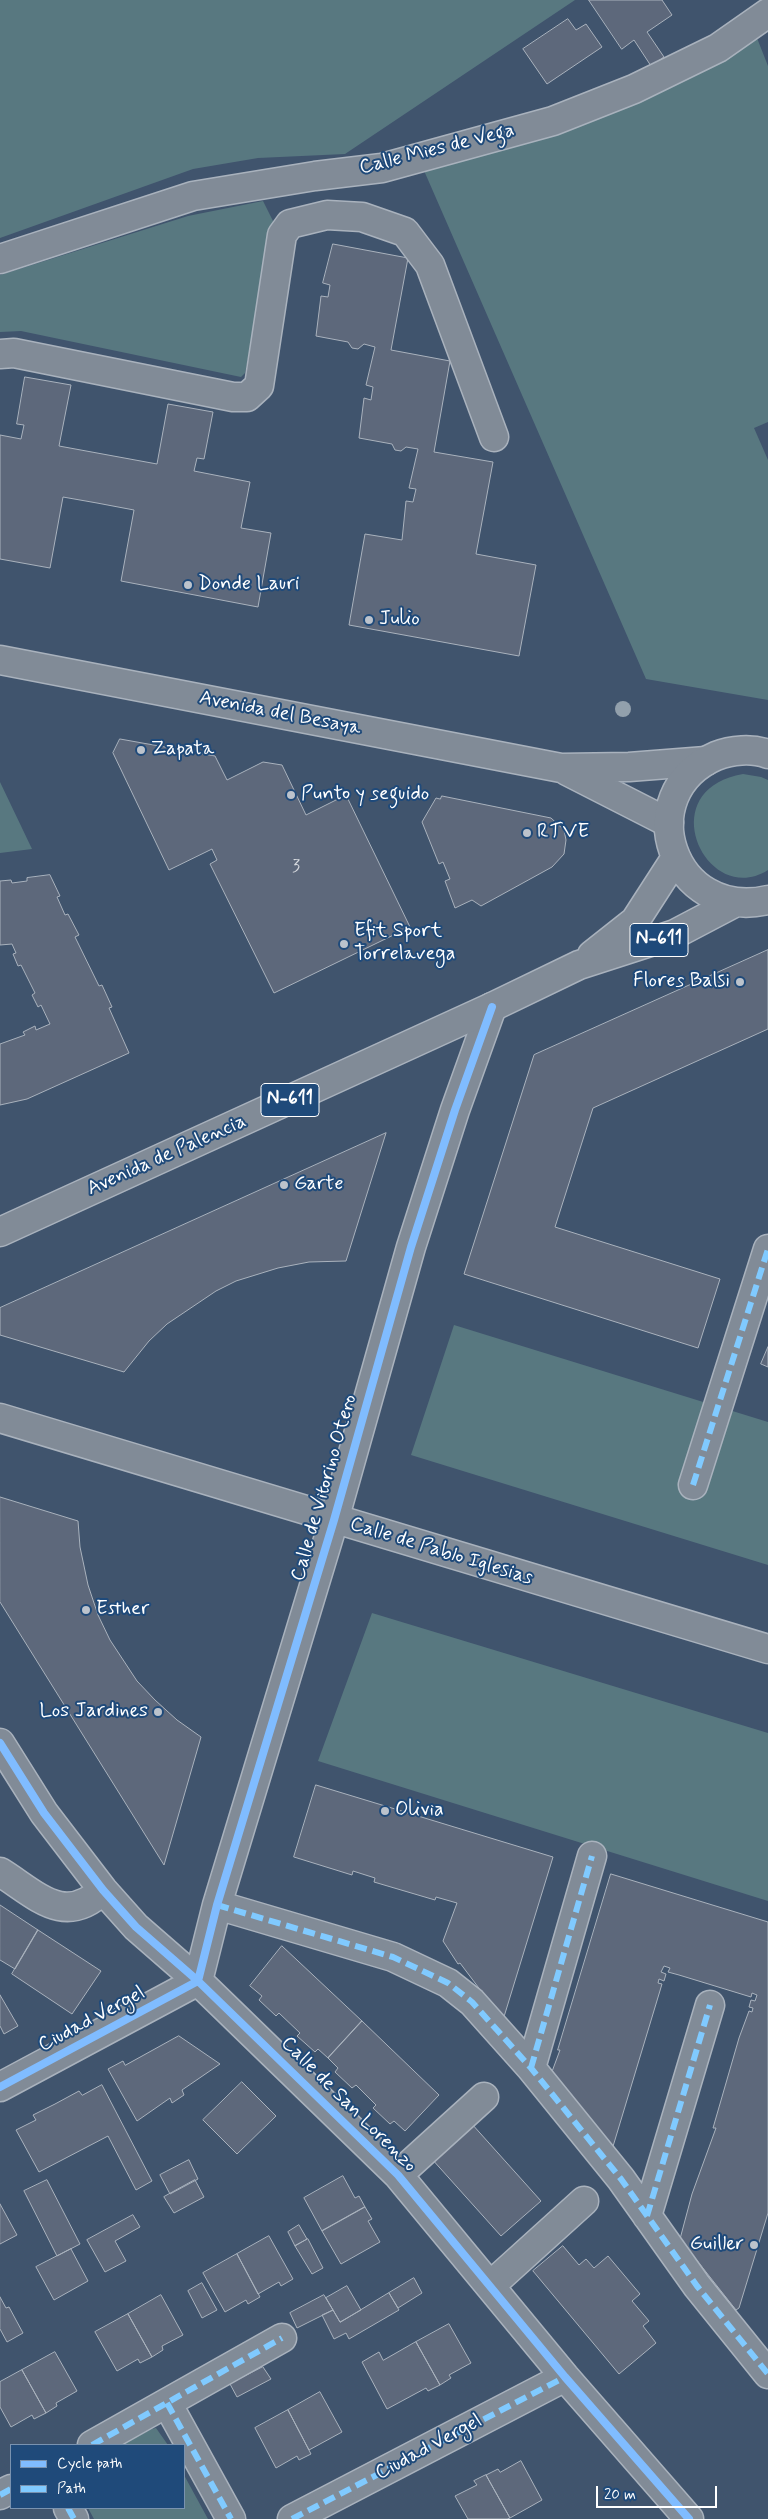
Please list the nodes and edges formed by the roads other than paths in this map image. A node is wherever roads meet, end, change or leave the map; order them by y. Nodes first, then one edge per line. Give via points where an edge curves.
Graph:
1 (768, 13) edge
2 (274, 183) junction
3 (290, 224) junction
4 (0, 259) edge
5 (0, 354) edge
6 (494, 437) dead end
7 (0, 660) edge
8 (768, 754) edge
9 (706, 761) junction
10 (561, 768) junction
11 (669, 823) junction
12 (676, 859) junction
13 (768, 900) edge
14 (734, 903) junction
15 (579, 965) junction
16 (492, 1007) junction
17 (0, 1232) edge
18 (768, 1249) edge
19 (0, 1418) edge
20 (693, 1485) dead end
21 (334, 1520) junction
22 (768, 1649) edge
23 (0, 1743) edge
24 (592, 1856) dead end
25 (0, 1872) edge
26 (103, 1890) junction
27 (217, 1905) junction
28 (198, 1982) junction
29 (710, 2005) dead end
30 (531, 2068) junction
31 (0, 2087) edge
32 (484, 2097) dead end
33 (398, 2175) junction
34 (584, 2201) dead end
35 (647, 2216) junction
36 (490, 2286) junction
37 (282, 2338) dead end
38 (768, 2374) edge
39 (565, 2376) junction
40 (167, 2403) junction
41 (94, 2444) edge
42 (231, 2519) edge
43 (292, 2519) edge
44 (689, 2519) edge

1 - 2 main road, Calle Mies de Vega via 718,48 634,90 553,121 382,168
2 - 3 main road
2 - 4 main road, Calle Mies de Vega via 193,196
3 - 5 main road via 282,235 259,386 247,396 233,397 14,354
3 - 6 main road via 327,214 362,218 405,232 430,265
7 - 10 main road, Avenida del Besaya
8 - 9 main road via 742,750 723,753
9 - 10 main road, Avenida del Besaya via 629,768
9 - 11 main road via 690,773 678,789
10 - 11 main road, Avenida del Besaya
11 - 12 main road
12 - 14 main road via 697,887
12 - 15 main road, Avenida de Palencia / N-611 via 635,921
13 - 14 main road
14 - 15 main road, Avenida de Palencia / N-611 via 676,934
15 - 16 main road, Avenida de Palencia / N-611
16 - 17 main road, Avenida de Palencia / N-611
16 - 21 main road, Calle de Vitorino Otero via 411,1247
18 - 20 main road
19 - 21 main road, Calle de Pablo Iglesias
21 - 22 main road, Calle de Pablo Iglesias
21 - 27 main road, Calle de Vitorino Otero
23 - 26 main road, Calle de San Lorenzo via 44,1813
24 - 30 main road
25 - 26 main road via 58,1908 74,1908 90,1902
26 - 28 main road, Calle de San Lorenzo via 136,1927
27 - 28 main road, Calle de Vitorino Otero
27 - 30 main road via 326,1935 421,1968 472,2002
28 - 31 main road, Ciudad Vergel
28 - 33 main road, Calle de San Lorenzo
29 - 35 main road
30 - 35 main road
32 - 33 main road
33 - 36 main road, Calle de San Lorenzo
34 - 36 main road
35 - 38 main road via 697,2286
36 - 39 main road, Calle de San Lorenzo
37 - 40 main road
39 - 43 main road, Ciudad Vergel
39 - 44 main road, Calle de San Lorenzo
40 - 41 main road
40 - 42 main road

